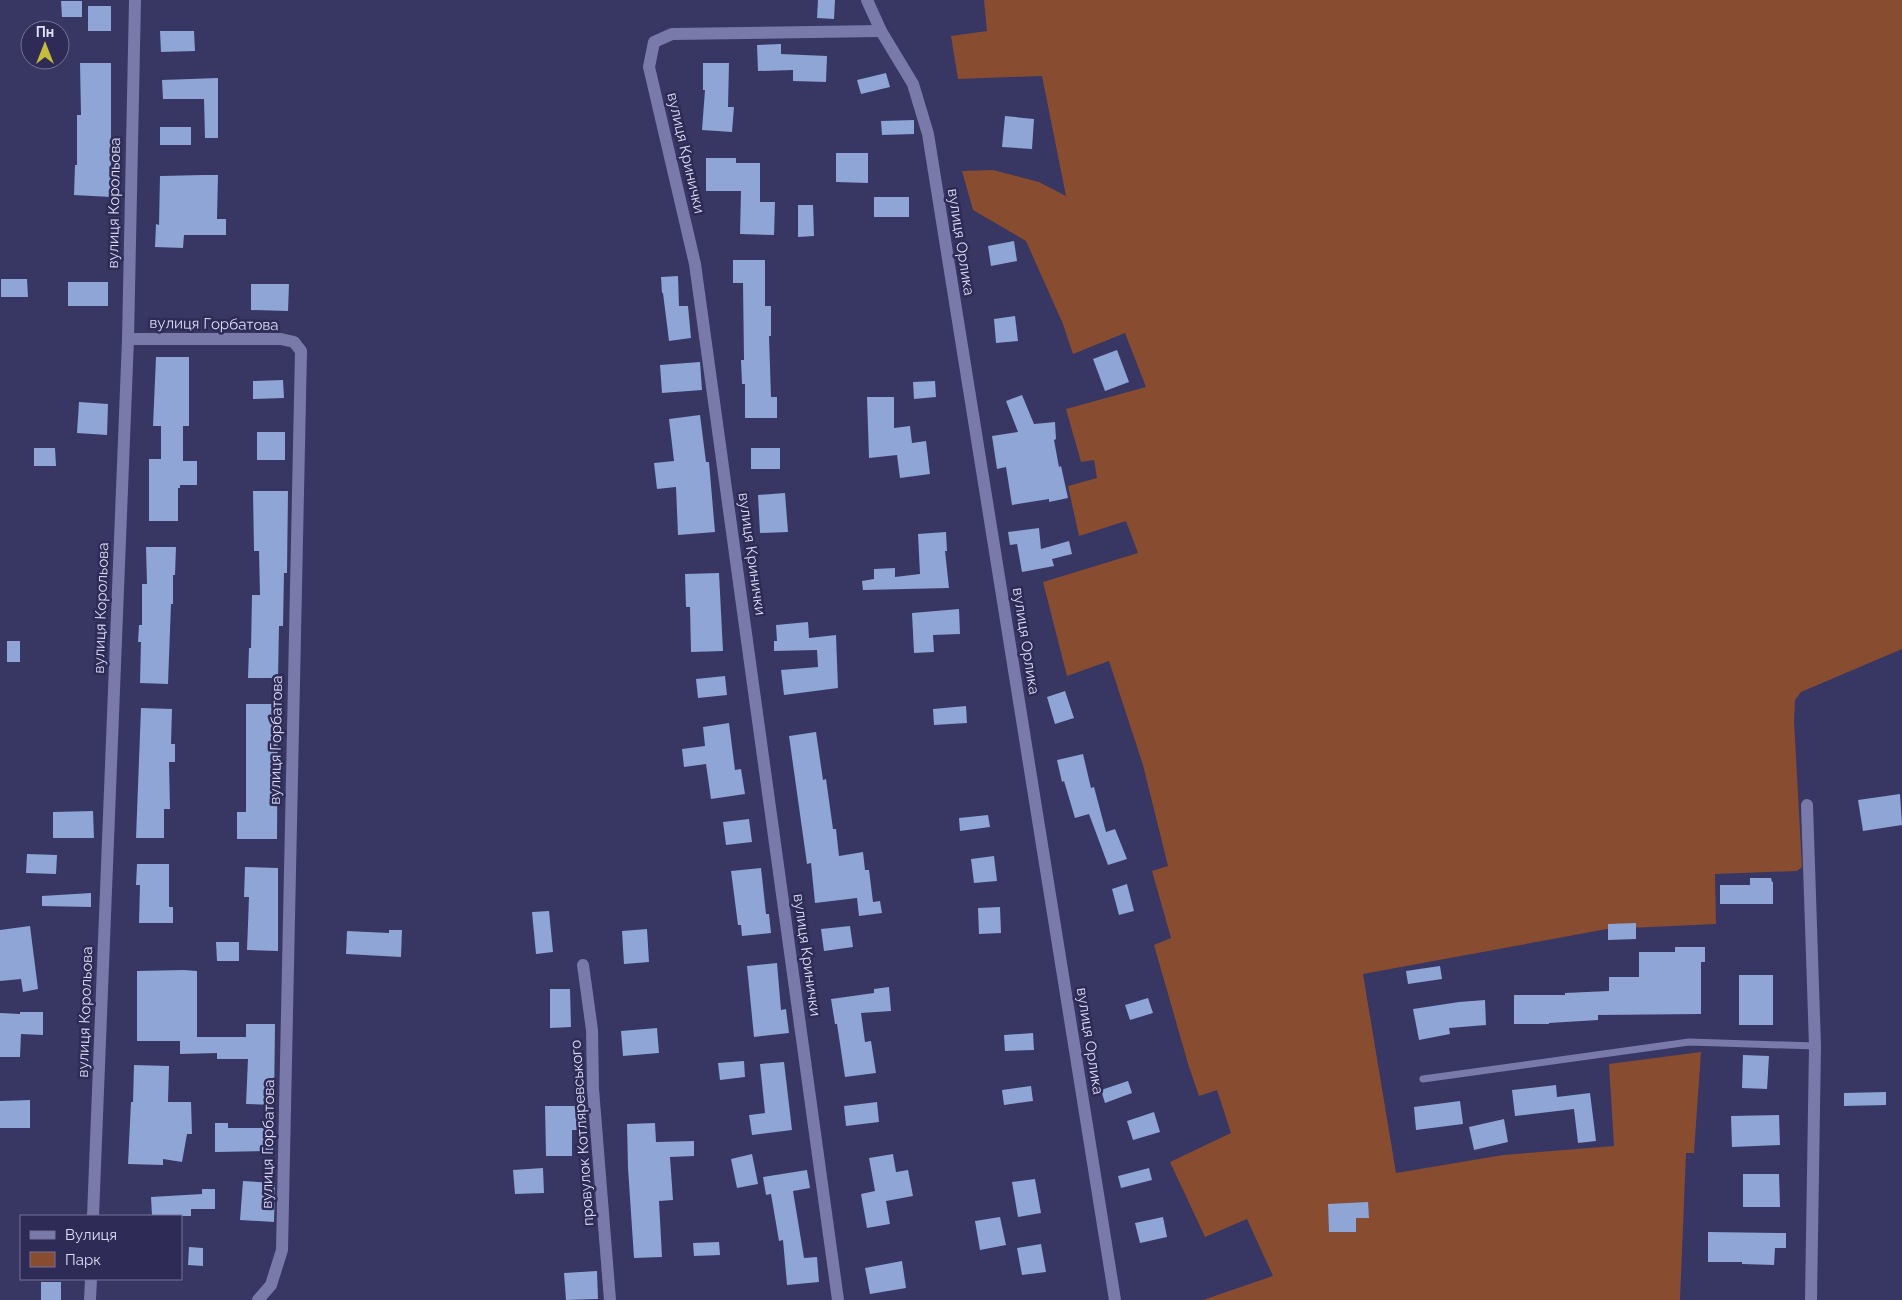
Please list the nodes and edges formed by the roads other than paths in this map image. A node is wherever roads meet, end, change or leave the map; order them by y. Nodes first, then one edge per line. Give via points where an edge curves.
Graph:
1 (135, 0) edge
2 (867, 0) edge
3 (881, 31) junction
4 (128, 339) junction
5 (1807, 805) dead end
6 (583, 965) dead end
7 (1815, 1046) junction
8 (1423, 1079) dead end
9 (93, 1215) edge
10 (91, 1280) edge
11 (90, 1300) edge
12 (258, 1300) edge
13 (610, 1300) edge
14 (838, 1300) edge
15 (1115, 1300) edge
16 (1811, 1300) edge

1 - 4 street, вулиця Корольова
2 - 3 street, вулиця Орлика
3 - 14 street, вулиця Кринички via 672,34 654,42 650,67 695,264
3 - 15 street, вулиця Орлика via 913,84 928,134
4 - 9 street, вулиця Корольова
4 - 12 street, вулиця Горбатова via 281,339 294,342 301,351 282,1250 271,1285
5 - 7 street
6 - 13 street, провулок Котляревського via 592,1030 593,1089
7 - 8 lane via 1690,1042
7 - 16 street
10 - 11 street

